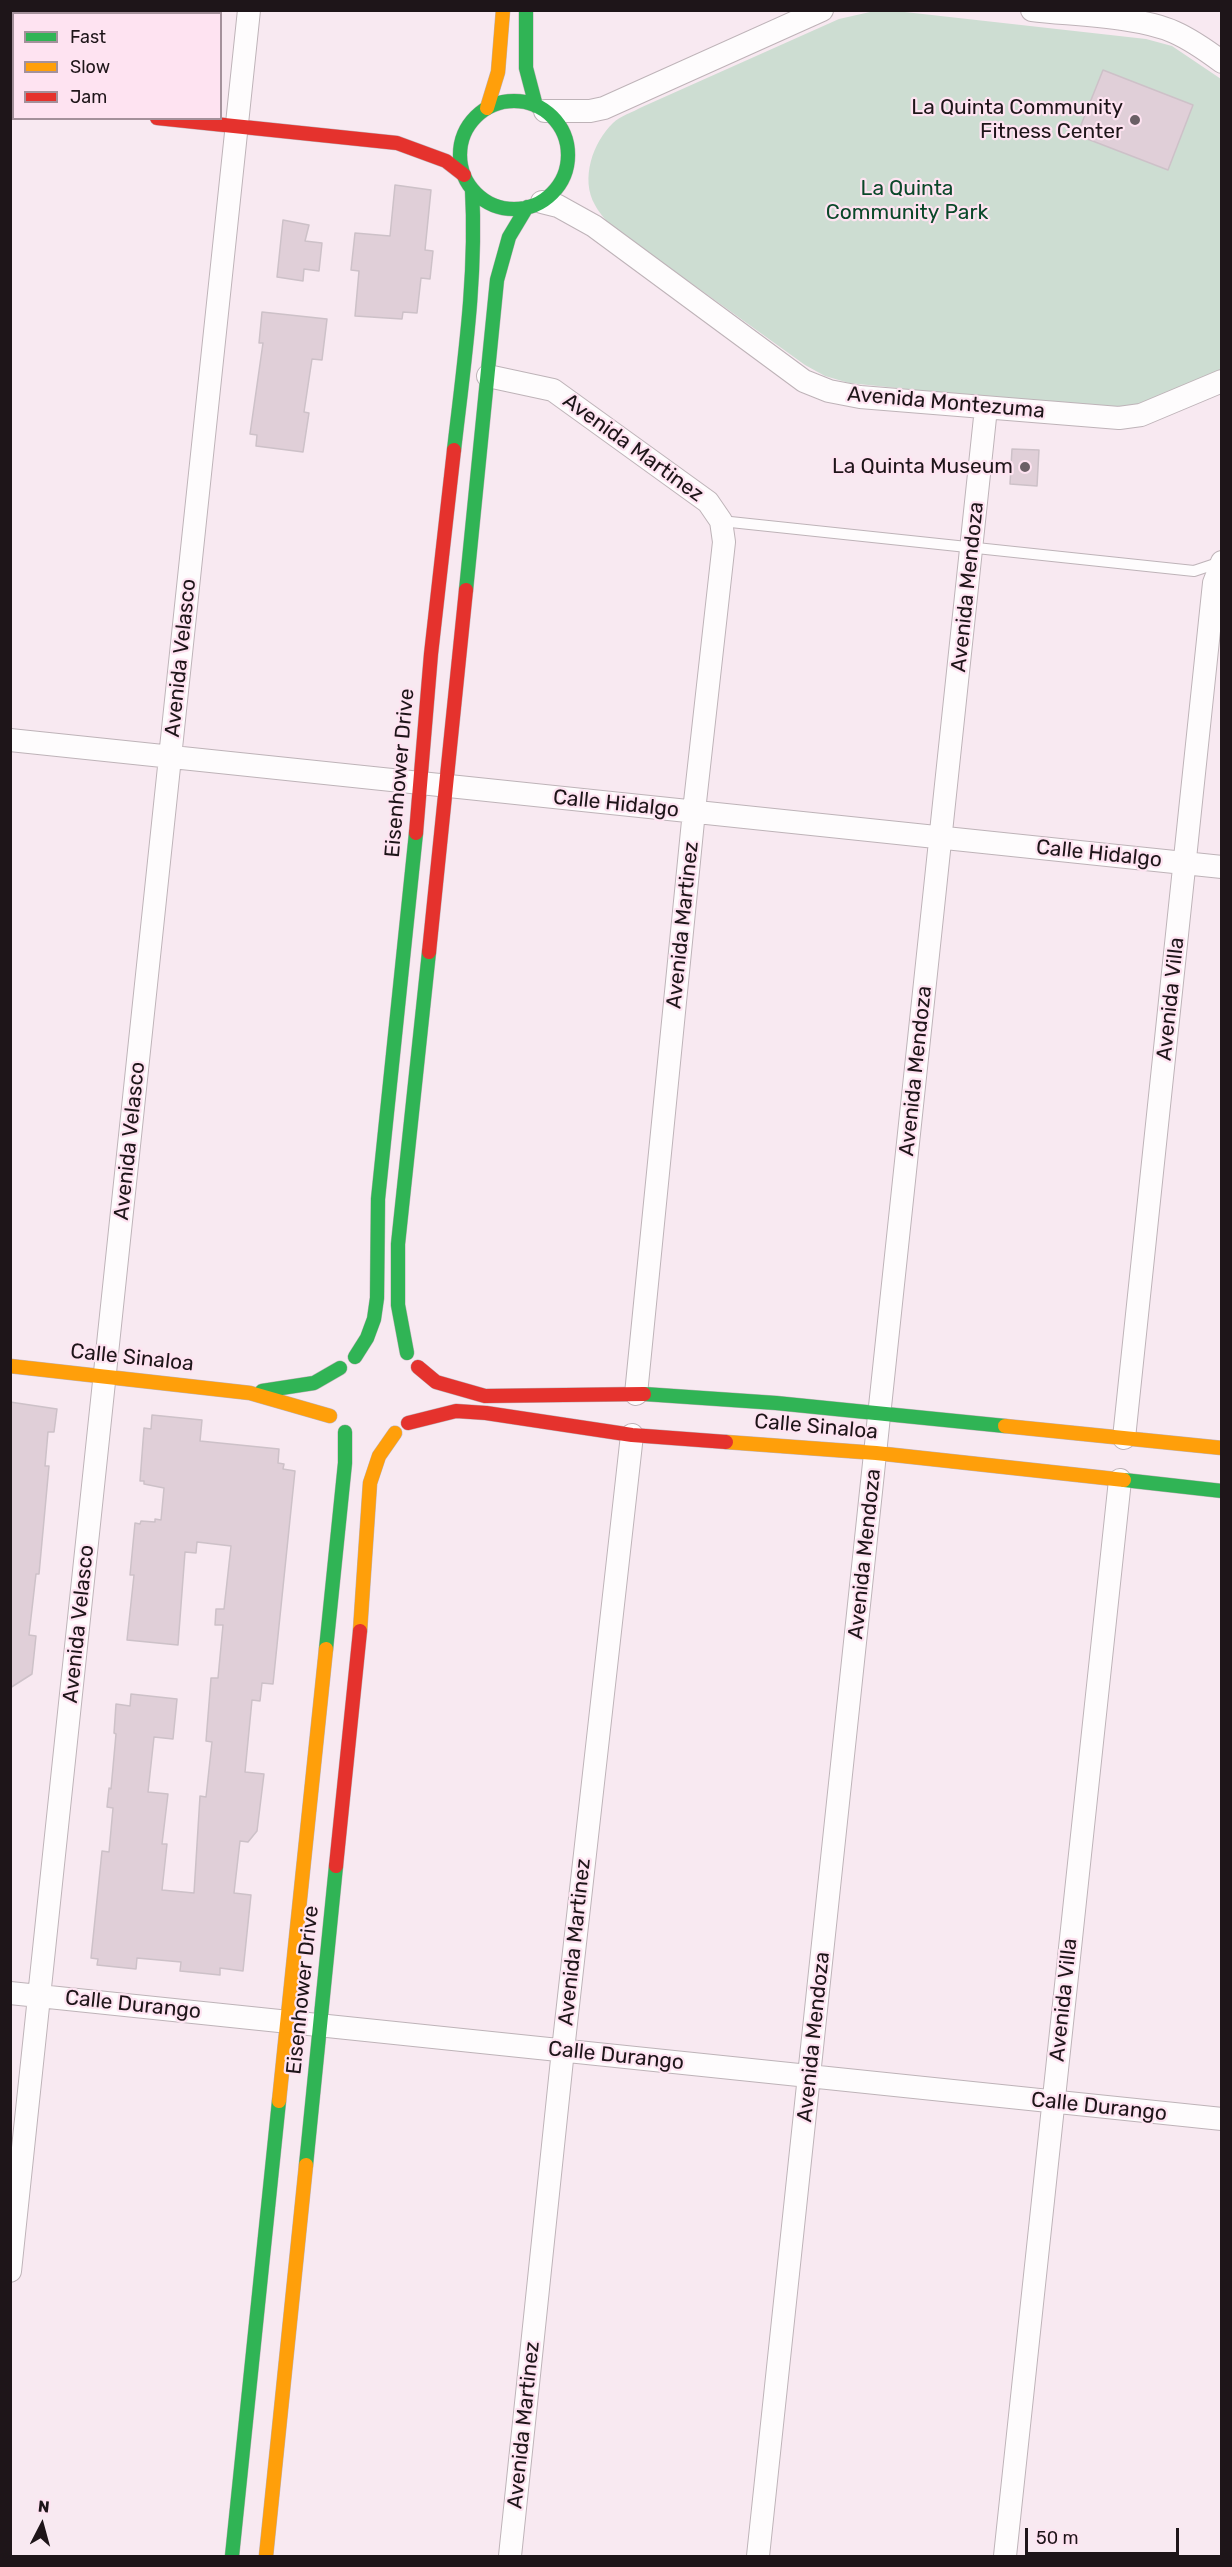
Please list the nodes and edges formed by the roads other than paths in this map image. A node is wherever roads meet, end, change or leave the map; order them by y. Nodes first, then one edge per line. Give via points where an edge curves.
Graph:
1 (249, 10) edge
2 (503, 10) edge
3 (526, 10) edge
4 (822, 10) edge
5 (1032, 10) edge
6 (1221, 62) edge
7 (487, 108) junction
8 (541, 108) junction
9 (176, 120) edge
10 (237, 127) junction
11 (466, 130) junction
12 (447, 135) dead end
13 (426, 138) dead end
14 (397, 143) junction
15 (464, 175) junction
16 (472, 189) junction
17 (534, 205) junction
18 (488, 375) junction
19 (1221, 381) edge
20 (986, 408) junction
21 (721, 521) junction
22 (972, 548) junction
23 (1221, 562) edge
24 (10, 740) edge
25 (170, 756) junction
26 (421, 784) junction
27 (447, 787) junction
28 (694, 812) junction
29 (941, 838) junction
30 (1185, 863) junction
31 (1221, 867) edge
32 (407, 1353) junction
33 (355, 1357) junction
34 (10, 1366) edge
35 (417, 1367) junction
36 (340, 1368) junction
37 (105, 1376) junction
38 (250, 1393) junction
39 (636, 1394) junction
40 (330, 1403) junction
41 (880, 1412) junction
42 (408, 1423) junction
43 (395, 1433) junction
44 (632, 1435) junction
45 (377, 1438) dead end
46 (1124, 1438) junction
47 (1221, 1448) edge
48 (876, 1453) junction
49 (1120, 1480) junction
50 (1221, 1491) edge
51 (10, 1993) edge
52 (40, 1996) junction
53 (288, 2022) junction
54 (321, 2025) junction
55 (563, 2050) junction
56 (809, 2076) junction
57 (1054, 2102) junction
58 (1221, 2119) edge
59 (10, 2271) edge
60 (232, 2556) edge
61 (266, 2556) edge
62 (510, 2556) edge
63 (758, 2556) edge
64 (1005, 2556) edge

1 - 10 street, Avenida Velasco
2 - 7 main road via 499,71
3 - 8 main road via 526,68
4 - 8 street via 604,108
5 - 6 street via 1147,23 1196,43
7 - 8 main road via 517,101
7 - 11 main road
8 - 17 main road via 557,121 565,135 568,158 554,192
9 - 10 main road
10 - 14 main road
10 - 25 street, Avenida Velasco
11 - 12 main road
11 - 15 main road, Eisenhower Drive via 460,145
13 - 14 main road
14 - 15 main road via 446,161
15 - 16 main road, Eisenhower Drive
16 - 17 main road, Eisenhower Drive via 496,206 512,209
16 - 26 main road, Eisenhower Drive via 475,237 471,304 431,654
17 - 18 main road via 512,228 500,260
17 - 20 street, Avenida Montezuma via 575,215 614,239 804,381 860,397
18 - 21 street, Avenida Martinez via 553,390 708,502
18 - 27 main road
19 - 20 street, Avenida Montezuma via 1141,415 1119,418
20 - 22 street, Avenida Mendoza
21 - 22 lane
21 - 28 street, Avenida Martinez via 724,542
22 - 23 lane via 1194,571
22 - 29 street, Avenida Mendoza
23 - 30 street, Avenida Villa via 1214,583
24 - 25 street, Calle Hidalgo
25 - 26 street, Calle Hidalgo
25 - 37 street, Avenida Velasco
26 - 27 street, Calle Hidalgo
26 - 33 main road, Eisenhower Drive via 378,1199 377,1298 367,1338
27 - 28 street, Calle Hidalgo
27 - 32 main road via 399,1227 398,1321
28 - 29 street, Calle Hidalgo
28 - 39 street, Avenida Martinez
29 - 30 street, Calle Hidalgo
29 - 41 street, Avenida Mendoza
30 - 31 street, Calle Hidalgo
30 - 46 street, Avenida Villa
32 - 33 main road via 381,1349
32 - 35 main road
33 - 36 main road, Calle Sinaloa
34 - 37 main road, Calle Sinaloa
35 - 39 main road, Calle Sinaloa via 436,1382 484,1396
35 - 42 main road via 423,1384
36 - 38 main road, Calle Sinaloa via 314,1383
36 - 40 main road via 333,1379
37 - 38 main road, Calle Sinaloa
37 - 52 street, Avenida Velasco
38 - 40 main road, Calle Sinaloa
39 - 41 main road, Calle Sinaloa
40 - 53 main road, Eisenhower Drive via 352,1434 345,1463
41 - 46 main road, Calle Sinaloa
41 - 48 street, Avenida Mendoza
42 - 43 main road
42 - 44 main road, Calle Sinaloa via 456,1411
43 - 45 main road
43 - 54 main road, Eisenhower Drive via 379,1456 370,1483 362,1611
44 - 48 main road, Calle Sinaloa
44 - 55 street, Avenida Martinez
46 - 47 main road, Calle Sinaloa
48 - 49 main road, Calle Sinaloa
48 - 56 street, Avenida Mendoza
49 - 50 main road, Calle Sinaloa
49 - 57 street, Avenida Villa
51 - 52 street, Calle Durango
52 - 53 street, Calle Durango
52 - 59 street, Avenida Velasco
53 - 54 street, Calle Durango
53 - 60 main road, Eisenhower Drive
54 - 55 street, Calle Durango
54 - 61 main road, Eisenhower Drive
55 - 56 street, Calle Durango
55 - 62 street, Avenida Martinez
56 - 57 street, Calle Durango
56 - 63 street, Avenida Mendoza
57 - 58 street, Calle Durango
57 - 64 street, Avenida Villa

